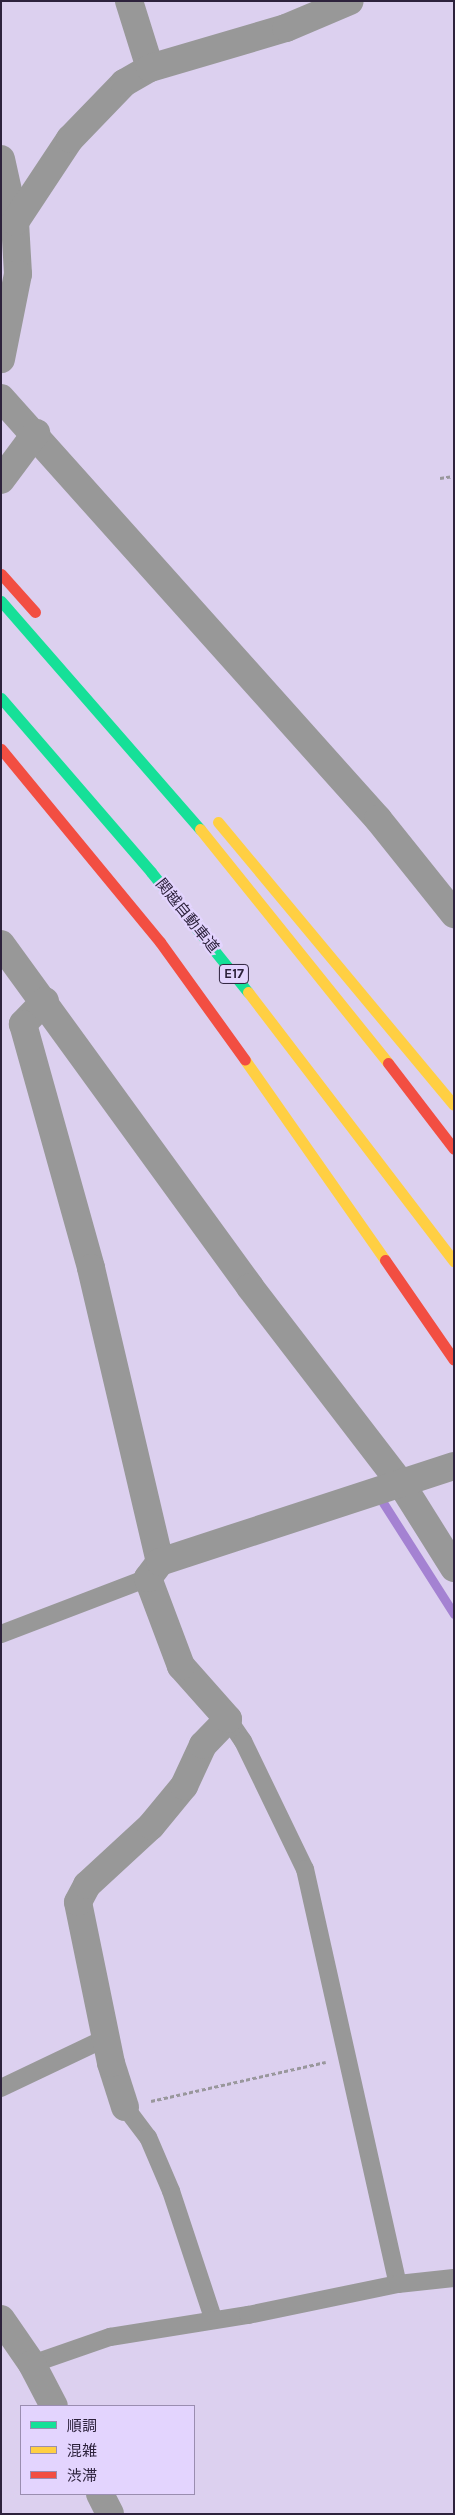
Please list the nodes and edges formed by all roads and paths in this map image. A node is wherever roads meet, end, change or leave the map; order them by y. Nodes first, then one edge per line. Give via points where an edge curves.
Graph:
1 (129, 1) edge
2 (350, 1) edge
3 (150, 68) junction
4 (1, 159) edge
5 (16, 222) junction
6 (1, 359) edge
7 (1, 398) edge
8 (36, 433) junction
9 (454, 476) edge
10 (440, 478) dead end
11 (1, 480) edge
12 (1, 574) edge
13 (1, 601) edge
14 (46, 624) dead end
15 (1, 698) edge
16 (1, 749) edge
17 (207, 809) dead end
18 (454, 914) edge
19 (1, 944) edge
20 (45, 1000) junction
21 (12, 1025) edge
22 (454, 1105) edge
23 (454, 1149) edge
24 (454, 1261) edge
25 (454, 1360) edge
26 (454, 1466) edge
27 (402, 1485) junction
28 (454, 1568) edge
29 (154, 1570) junction
30 (1, 1634) edge
31 (228, 1719) junction
32 (106, 2038) junction
33 (348, 2057) junction
34 (1, 2088) edge
35 (125, 2107) junction
36 (454, 2278) edge
37 (398, 2284) junction
38 (213, 2318) junction
39 (1, 2319) edge
40 (32, 2364) junction
41 (53, 2405) edge
42 (100, 2495) edge
43 (110, 2514) edge

1 - 3 street
2 - 3 street via 286,28
3 - 5 street via 124,83 70,139
4 - 5 street
5 - 6 street via 18,274
7 - 8 street
8 - 11 street
8 - 18 street via 378,819
9 - 10 path
12 - 14 highway
13 - 23 highway via 201,830 348,1010
15 - 24 highway, 関越自動車道 / E17 via 151,872 289,1042
16 - 25 highway via 160,942 300,1136
17 - 22 highway
19 - 20 street
20 - 21 street
20 - 27 street via 250,1287
21 - 29 street via 91,1268
26 - 27 street
27 - 28 street
27 - 29 street
29 - 30 lane
29 - 31 street via 181,1666
31 - 32 street via 203,1746 178,1793 150,1826 88,1886 78,1902
31 - 33 lane via 243,1742 305,1869
32 - 34 lane
32 - 35 street
33 - 35 path
33 - 37 lane
35 - 38 lane via 148,2138 160,2164
36 - 37 lane
37 - 38 lane via 248,2315
38 - 40 lane via 110,2337
39 - 40 street
40 - 41 street
42 - 43 street

